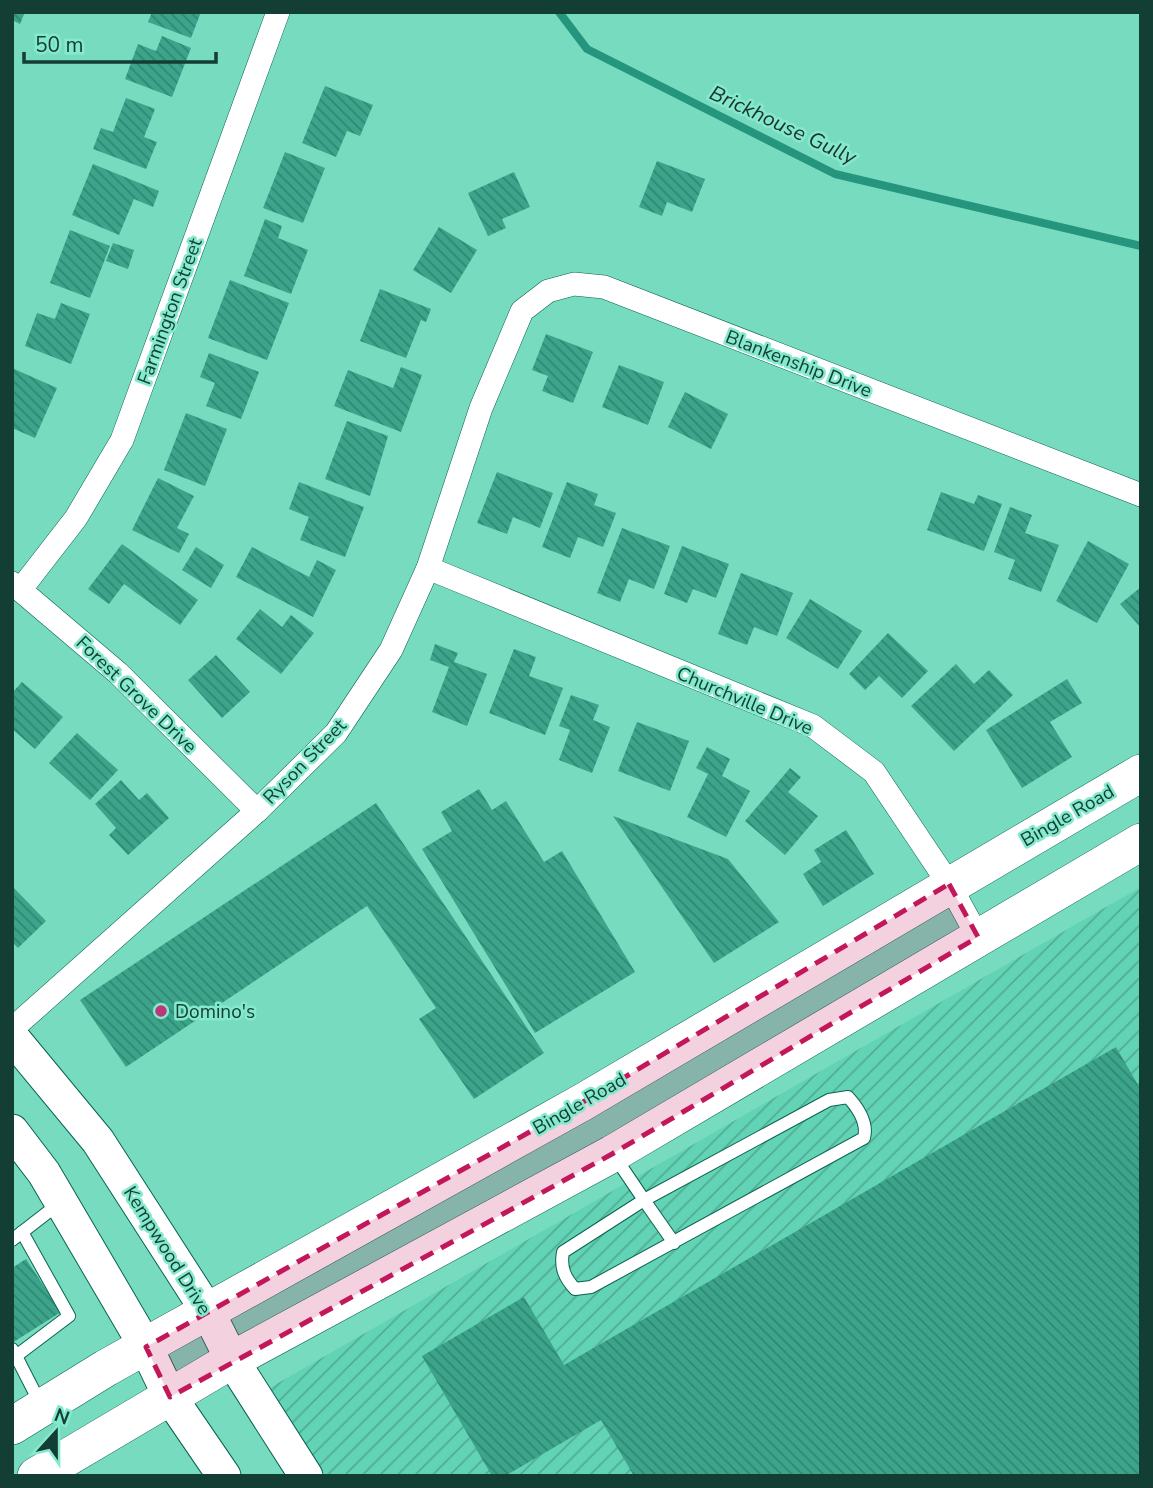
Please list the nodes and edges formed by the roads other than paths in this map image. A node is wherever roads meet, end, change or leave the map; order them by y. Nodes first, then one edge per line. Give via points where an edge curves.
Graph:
1 (278, 12) edge
2 (496, 373) joint
3 (1141, 495) edge
4 (428, 568) junction
5 (17, 586) edge
6 (1141, 773) edge
7 (257, 811) junction
8 (1141, 842) edge
9 (949, 884) junction
10 (978, 937) junction
11 (12, 1029) edge
12 (12, 1037) edge
13 (583, 1102) junction
14 (12, 1130) edge
15 (612, 1154) junction
16 (645, 1200) junction
17 (61, 1202) junction
18 (17, 1236) edge
19 (674, 1243) junction
20 (208, 1312) junction
21 (146, 1347) junction
22 (13, 1354) edge
23 (232, 1360) junction
24 (170, 1396) junction
25 (27, 1417) edge
26 (36, 1476) edge
27 (224, 1476) edge
28 (306, 1476) edge

1 - 5 street, Farmington Street via 122,440 76,519
2 - 3 street, Blankenship Drive via 522,311 543,292 574,284 604,287
2 - 4 street, Ryson Street
4 - 7 street, Ryson Street via 391,650 336,733
4 - 9 street, Churchville Drive via 813,726 874,772
5 - 7 street, Forest Grove Drive via 118,673
6 - 9 main road, Bingle Road
7 - 11 street, Ryson Street
8 - 10 main road
9 - 10 street, Churchville Drive
9 - 13 main road, Bingle Road
10 - 15 main road
12 - 20 main road, Kempwood Drive via 98,1142
13 - 15 main road
13 - 20 main road, Bingle Road
14 - 17 main road
15 - 16 lane
15 - 23 main road
16 - 19 lane
16 - 19 lane via 563,1252 566,1279 575,1289 592,1287
16 - 19 lane via 829,1100 848,1097 857,1107 866,1130 864,1138
17 - 18 lane
17 - 21 main road
18 - 22 lane via 69,1316
20 - 21 main road, Bingle Road
20 - 23 main road, Kempwood Drive
21 - 24 main road
21 - 25 main road, Bingle Road
22 - 25 lane
23 - 24 main road
23 - 28 main road, Kempwood Drive
24 - 26 main road
24 - 27 main road

